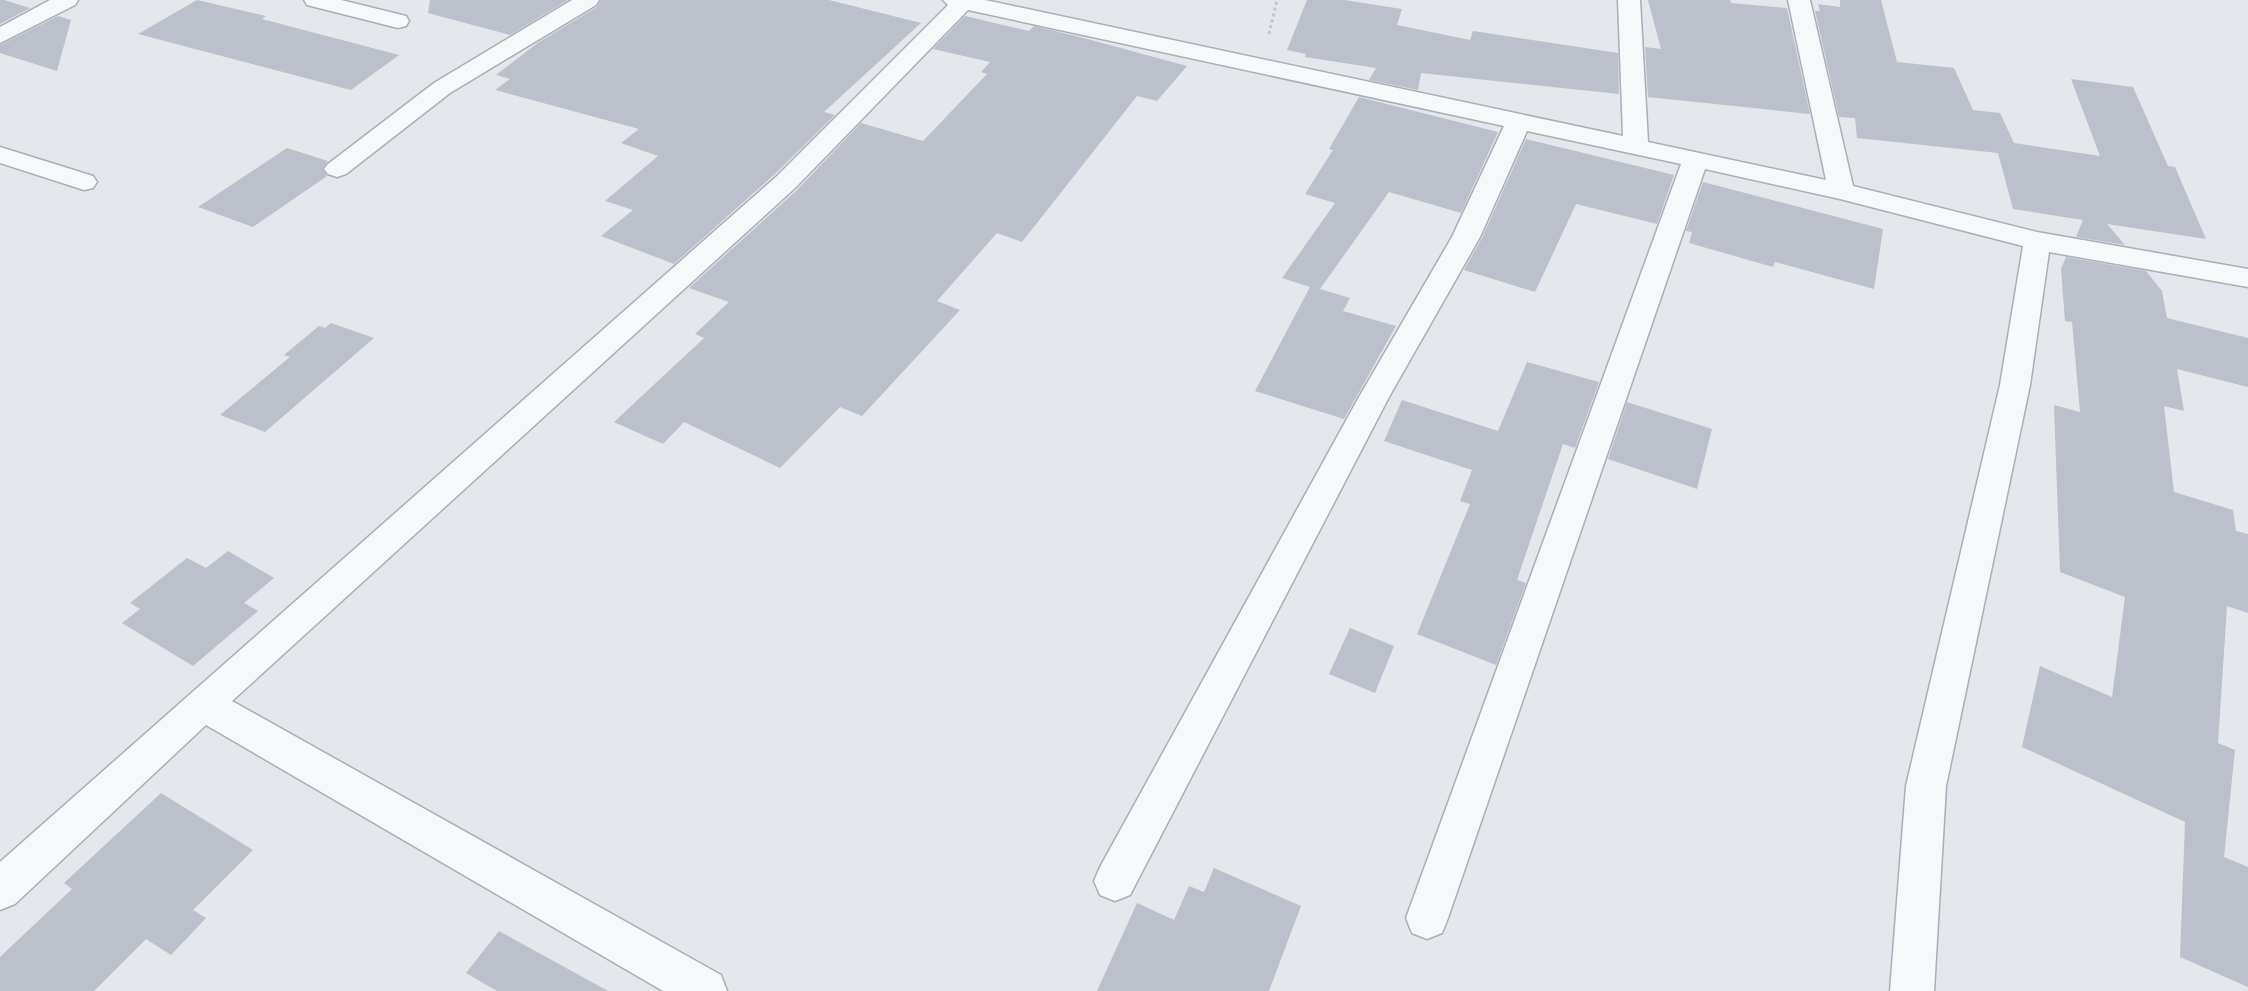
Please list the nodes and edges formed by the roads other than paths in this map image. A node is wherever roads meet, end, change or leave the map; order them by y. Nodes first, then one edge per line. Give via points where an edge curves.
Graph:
1 (67, 0) edge
2 (315, 0) edge
3 (588, 0) edge
4 (1629, 0) edge
5 (1798, 0) edge
6 (958, 1) edge
7 (398, 21) dead end
8 (0, 36) edge
9 (1518, 123) junction
10 (1636, 147) junction
11 (0, 155) edge
12 (1695, 161) junction
13 (337, 169) dead end
14 (84, 182) dead end
15 (1841, 191) junction
16 (2037, 241) junction
17 (2248, 278) edge
18 (203, 704) junction
19 (1115, 881) dead end
20 (0, 890) edge
21 (1427, 918) dead end
22 (705, 991) edge
23 (1912, 991) edge

1 - 8 street
2 - 7 street
3 - 13 street via 442,88
4 - 10 street
5 - 15 street
6 - 9 street
6 - 18 street via 786,182
9 - 10 street
9 - 19 street via 1466,237 1374,397
10 - 12 street
11 - 14 street
12 - 15 street
12 - 21 street
15 - 16 street
16 - 17 street
16 - 23 street via 2015,386 1926,786
18 - 20 street
18 - 22 street

